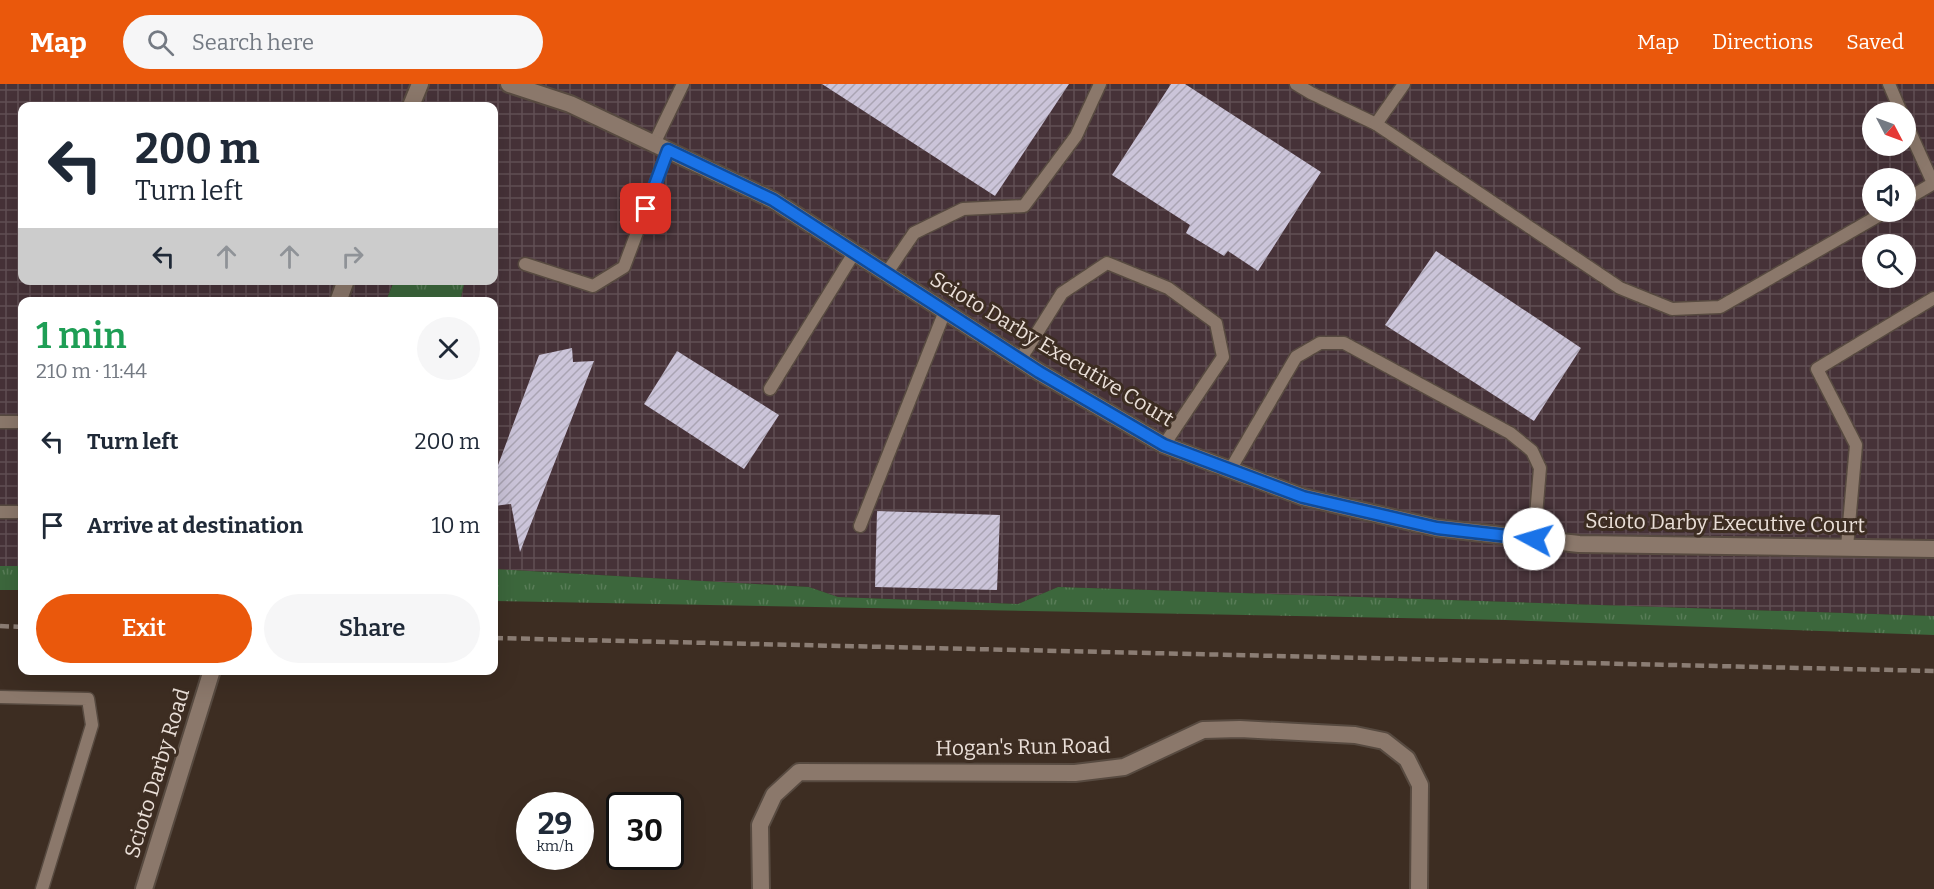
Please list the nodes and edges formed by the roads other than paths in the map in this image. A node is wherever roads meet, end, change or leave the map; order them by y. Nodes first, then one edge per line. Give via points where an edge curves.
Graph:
1 (420, 84) edge
2 (509, 84) edge
3 (684, 84) edge
4 (1100, 84) edge
5 (1296, 84) edge
6 (1404, 84) edge
7 (1889, 84) edge
8 (413, 102) edge
9 (1897, 102) edge
10 (1376, 124) junction
11 (1916, 145) edge
12 (661, 147) junction
13 (1934, 183) edge
14 (1916, 194) edge
15 (1868, 222) edge
16 (854, 252) junction
17 (525, 264) dead end
18 (886, 274) junction
19 (1934, 297) edge
20 (945, 311) junction
21 (1020, 360) junction
22 (770, 389) dead end
23 (0, 422) edge
24 (18, 422) edge
25 (1164, 445) junction
26 (1230, 470) junction
27 (0, 512) edge
28 (18, 512) edge
29 (860, 526) dead end
30 (1534, 539) junction
31 (1847, 547) junction
32 (1934, 549) edge
33 (210, 675) edge
34 (0, 697) edge
35 (42, 889) edge
36 (144, 889) edge
37 (761, 889) edge
38 (1419, 889) edge

1 - 8 street
2 - 12 street, Scioto Darby Executive Court via 570,104
3 - 12 lane
4 - 18 lane via 1076,136 1024,206 963,208 914,233
5 - 10 lane
6 - 10 lane
7 - 9 lane
10 - 15 lane via 1620,288 1672,309 1720,307
11 - 13 lane
12 - 16 street, Scioto Darby Executive Court via 773,200
12 - 17 lane via 624,267 593,286
13 - 14 lane
16 - 18 street, Scioto Darby Executive Court
16 - 22 lane
18 - 20 street, Scioto Darby Executive Court
19 - 31 lane via 1816,369 1856,445
20 - 21 street, Scioto Darby Executive Court
20 - 29 lane
21 - 25 street, Scioto Darby Executive Court
21 - 25 lane via 1062,293 1107,264 1168,288 1216,322 1223,357
23 - 24 lane
25 - 26 street, Scioto Darby Executive Court
26 - 30 street, Scioto Darby Executive Court via 1303,497 1437,528
26 - 30 lane via 1296,357 1320,343 1344,343 1510,433 1532,451 1540,468
27 - 28 lane
30 - 31 street, Scioto Darby Executive Court via 1580,544
31 - 32 street, Scioto Darby Executive Court
33 - 36 street, Scioto Darby Road
34 - 35 lane via 88,699 92,725
37 - 38 street, Hogan's Run Road via 760,825 774,795 799,772 1075,773 1124,767 1203,730 1240,729 1355,735 1384,741 1407,759 1420,785

